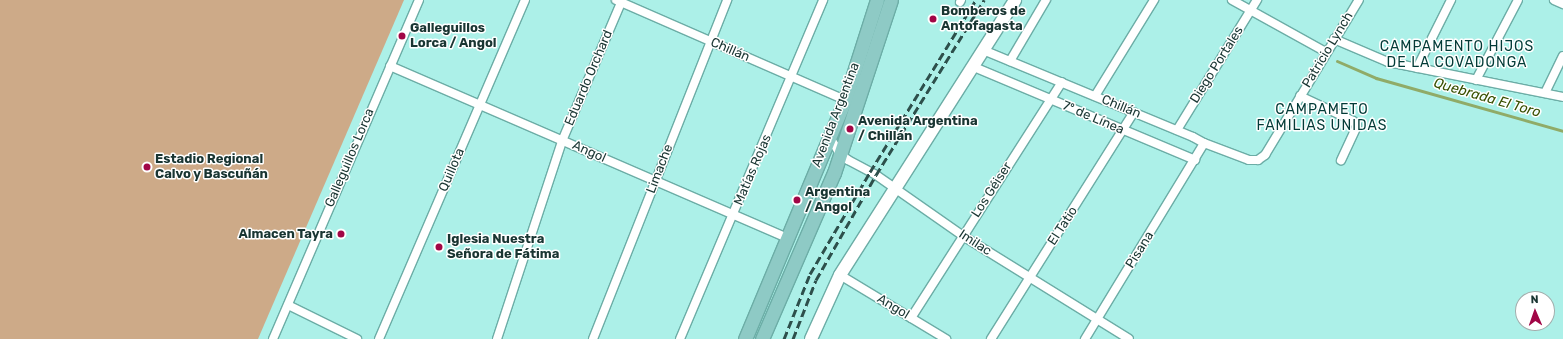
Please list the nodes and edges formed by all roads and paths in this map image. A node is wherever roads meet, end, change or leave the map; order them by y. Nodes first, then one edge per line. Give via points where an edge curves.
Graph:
1 (419, 0) edge
2 (525, 0) edge
3 (727, 0) edge
4 (823, 0) edge
5 (877, 0) edge
6 (891, 0) edge
7 (1015, 0) edge
8 (1046, 0) edge
9 (1154, 0) edge
10 (1232, 0) edge
11 (1257, 0) edge
12 (1358, 0) edge
13 (1451, 0) edge
14 (1518, 0) edge
15 (1554, 0) edge
16 (620, 1) edge
17 (1563, 4) edge
18 (1250, 11) junction
19 (1334, 39) junction
20 (709, 41) junction
21 (983, 50) junction
22 (1326, 52) junction
23 (1563, 56) edge
24 (1010, 62) junction
25 (390, 66) junction
26 (974, 67) junction
27 (1417, 68) junction
28 (792, 76) junction
29 (1476, 80) junction
30 (1062, 82) junction
31 (1545, 93) junction
32 (1095, 96) junction
33 (1300, 96) junction
34 (1563, 97) edge
35 (845, 100) junction
36 (1050, 101) junction
37 (480, 105) junction
38 (1134, 112) junction
39 (1177, 130) junction
40 (1123, 131) junction
41 (830, 136) junction
42 (562, 141) junction
43 (1204, 143) junction
44 (840, 154) junction
45 (1195, 160) junction
46 (1258, 160) joint
47 (1341, 160) dead end
48 (656, 182) junction
49 (896, 189) junction
50 (734, 216) junction
51 (962, 236) junction
52 (787, 238) junction
53 (840, 275) junction
54 (1030, 278) junction
55 (288, 305) junction
56 (911, 318) junction
57 (1096, 320) junction
58 (273, 339) edge
59 (357, 339) edge
60 (379, 339) edge
61 (496, 339) edge
62 (593, 339) edge
63 (680, 339) edge
64 (745, 339) edge
65 (762, 339) edge
66 (811, 339) edge
67 (946, 339) edge
68 (991, 339) edge
69 (1085, 339) edge
70 (1129, 339) edge

1 - 25 street, Galleguillos Lorca
2 - 37 street, Quillota
3 - 20 street, Limache
4 - 28 street, Matías Rojas
5 - 35 main road, Avenida Argentina
6 - 44 main road, Avenida Argentina
7 - 21 main road
8 - 24 street
9 - 32 street
10 - 18 street
11 - 18 street, Diego Portales
12 - 19 street, Patricio Lynch
13 - 27 street
14 - 29 street
15 - 17 street
16 - 20 street, Chillán
16 - 42 street, Eduardo Orchard
18 - 22 street
18 - 39 street, Diego Portales
19 - 22 street, Patricio Lynch
19 - 27 street via 1388,62
20 - 28 street, Chillán
20 - 48 street, Limache
21 - 24 street, Chillán
21 - 26 main road
22 - 33 street, Patricio Lynch
23 - 31 street
24 - 30 street, Chillán
25 - 37 street, Angol
25 - 55 street, Galleguillos Lorca
26 - 36 street, 7º de Línea
26 - 49 main road
27 - 29 street
28 - 35 street, Chillán
28 - 50 street, Matías Rojas
29 - 31 street
30 - 32 street, Chillán
30 - 36 street, Los Géiser
31 - 34 street
32 - 38 street, Chillán
33 - 46 street, Patricio Lynch via 1265,155
33 - 47 street via 1353,121 1357,126
35 - 41 main road, Avenida Argentina
36 - 40 street, 7º de Línea
36 - 51 street, Los Géiser
37 - 42 street, Angol
37 - 60 street, Quillota
38 - 39 street, Chillán
38 - 40 street, El Tatio
39 - 43 street, Chillán
40 - 45 street, 7º de Línea
40 - 54 street, El Tatio
41 - 44 street, Imilac
41 - 52 main road, Avenida Argentina
42 - 48 street, Angol
42 - 61 street, Eduardo Orchard
43 - 45 street
43 - 46 street, Chillán via 1249,160
44 - 49 street, Imilac
44 - 65 main road, Avenida Argentina
45 - 57 street, Pisana
48 - 50 street, Angol
48 - 62 street, Limache
49 - 51 street, Imilac
49 - 53 main road
50 - 52 street, Angol
50 - 63 street, Matías Rojas
51 - 54 street, Imilac
51 - 56 street, Los Géiser
52 - 64 main road, Avenida Argentina
53 - 56 street, Angol
53 - 66 main road
54 - 57 street, Imilac
54 - 68 street, El Tatio
55 - 58 street, Galleguillos Lorca
55 - 59 street
56 - 67 street, Angol
57 - 69 street, Pisana
57 - 70 street, Imilac

